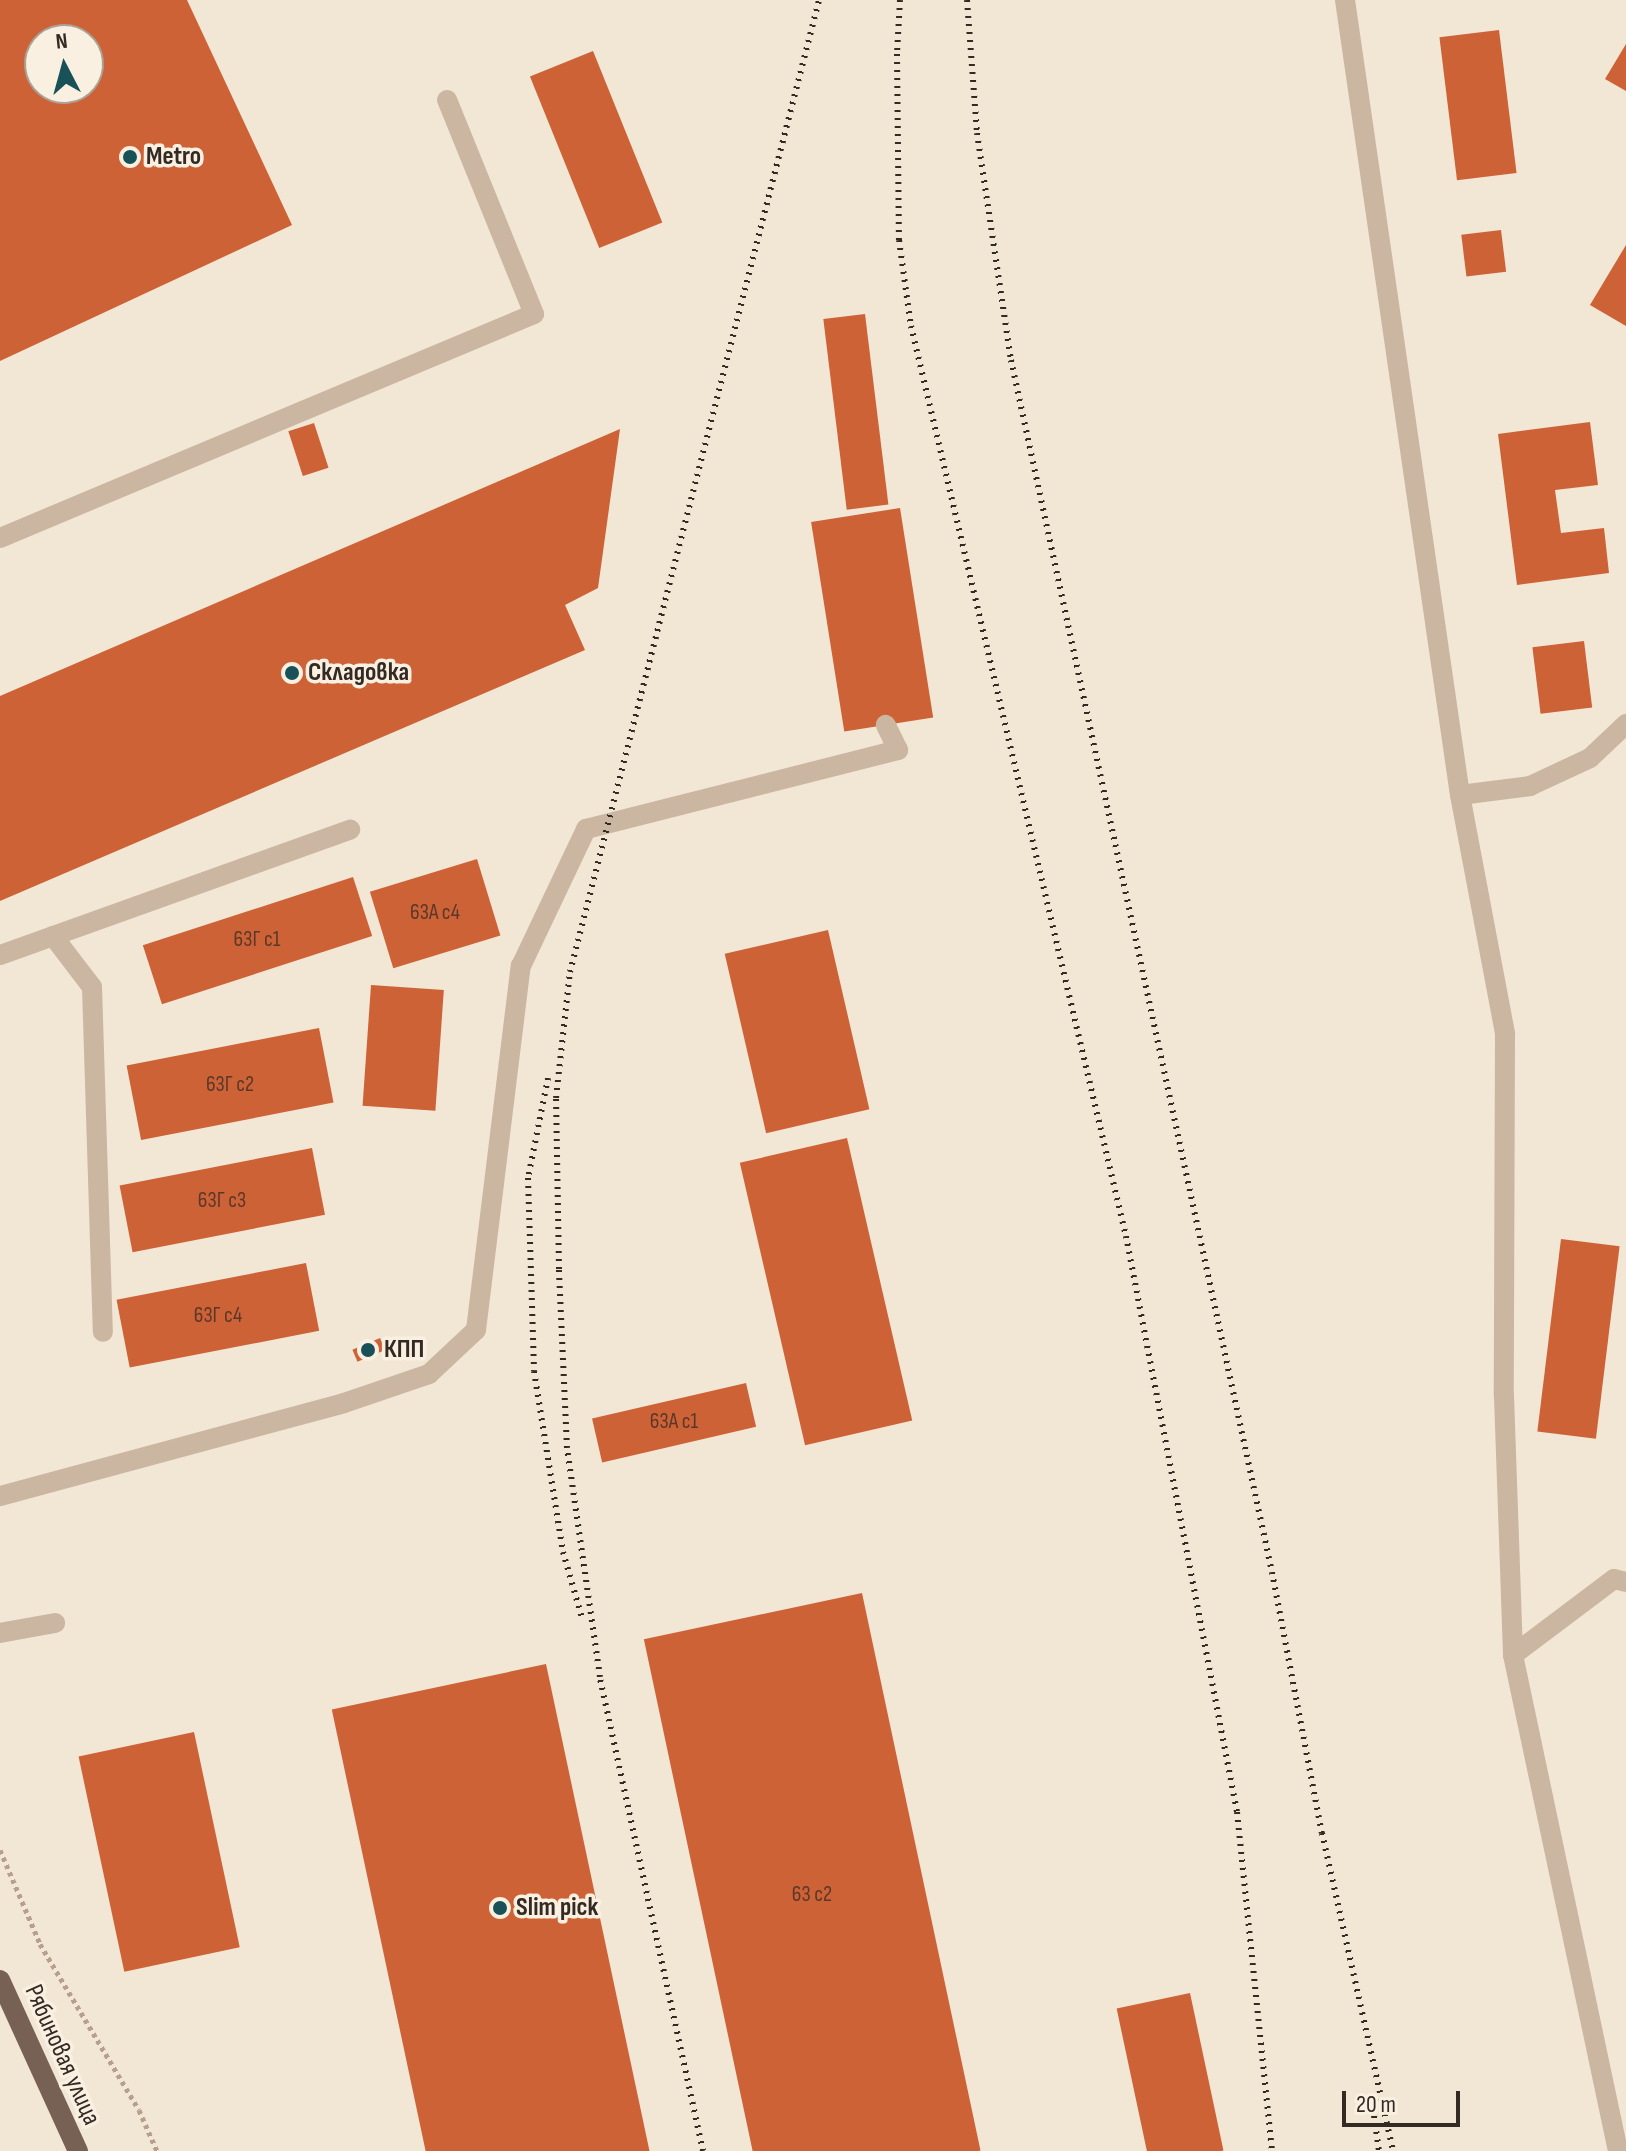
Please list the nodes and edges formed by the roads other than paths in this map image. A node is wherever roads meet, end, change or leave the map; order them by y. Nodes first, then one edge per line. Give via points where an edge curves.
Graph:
1 (1345, 0) edge
2 (447, 100) dead end
3 (0, 538) edge
4 (1626, 724) edge
5 (886, 725) dead end
6 (1460, 795) junction
7 (350, 830) dead end
8 (53, 936) junction
9 (0, 955) edge
10 (103, 1332) dead end
11 (0, 1496) edge
12 (1626, 1582) edge
13 (55, 1623) dead end
14 (0, 1633) edge
15 (1513, 1655) junction
16 (0, 1980) edge
17 (78, 2151) edge
18 (1618, 2151) edge

1 - 6 lane
2 - 3 lane via 534,314
4 - 6 lane via 1590,758 1530,786
5 - 11 lane via 898,750 586,829 521,966 476,1330 429,1374 344,1403
6 - 15 lane via 1505,1034 1504,1396
7 - 8 lane
8 - 9 lane
8 - 10 lane via 92,987
12 - 15 lane via 1614,1579
13 - 14 lane
15 - 18 lane
16 - 17 main road, Рябиновая улица

